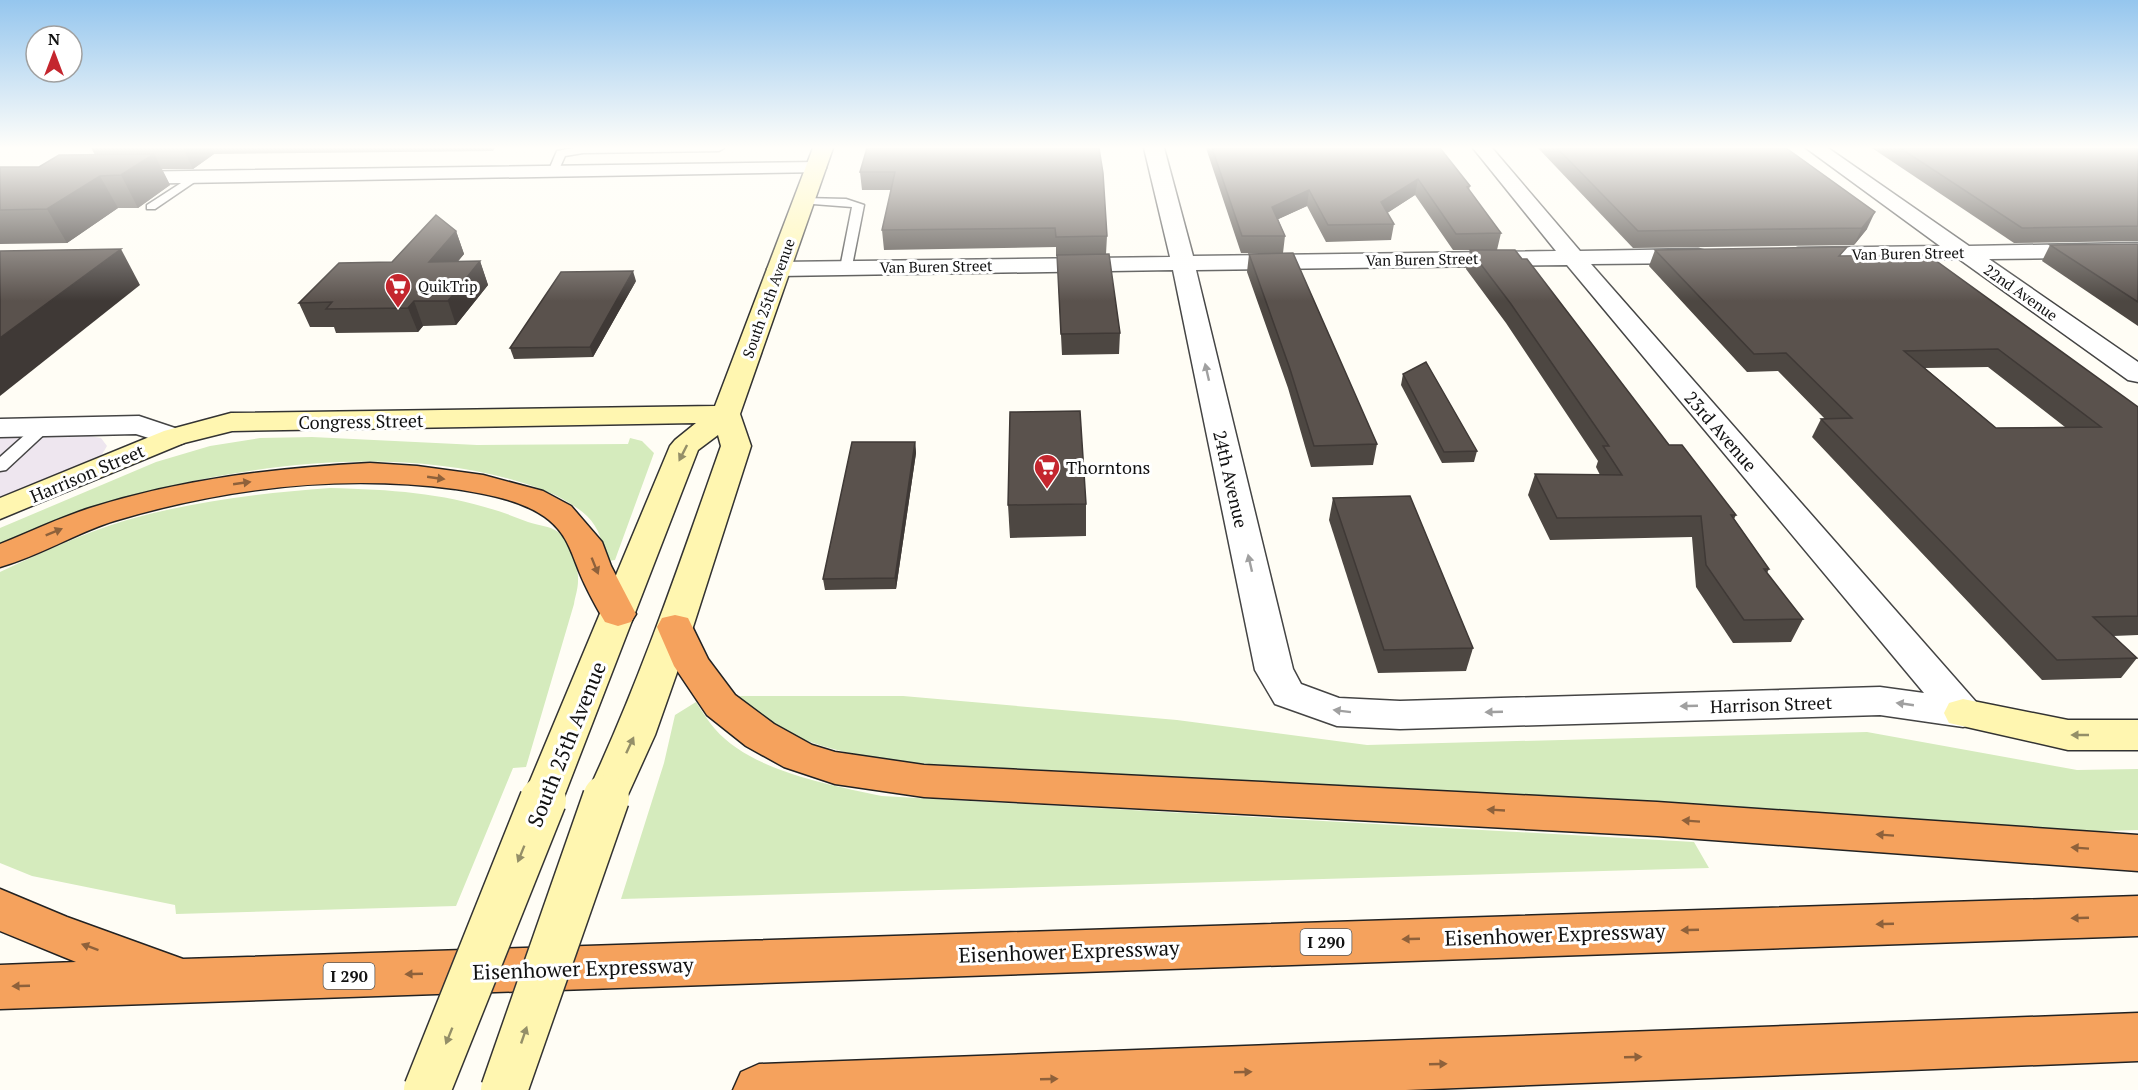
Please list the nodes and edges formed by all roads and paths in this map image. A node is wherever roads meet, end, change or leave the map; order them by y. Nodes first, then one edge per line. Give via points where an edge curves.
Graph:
1 (163, 199) edge
2 (1167, 199) edge
3 (1524, 199) edge
4 (1888, 199) edge
5 (804, 201) joint
6 (151, 207) dead end
7 (2138, 250) edge
8 (1965, 253) junction
9 (1774, 255) edge
10 (1714, 256) edge
11 (1572, 257) junction
12 (1183, 262) junction
13 (846, 268) junction
14 (779, 269) junction
15 (2138, 374) edge
16 (726, 414) junction
17 (43, 427) junction
18 (0, 428) edge
19 (174, 436) junction
20 (0, 466) edge
21 (0, 509) edge
22 (0, 556) edge
23 (618, 614) junction
24 (675, 627) junction
25 (1963, 712) junction
26 (1400, 715) joint
27 (2138, 735) edge
28 (2138, 853) edge
29 (0, 909) edge
30 (2138, 916) edge
31 (184, 981) junction
32 (0, 987) edge
33 (2138, 1037) edge
34 (427, 1090) edge
35 (504, 1090) edge
36 (759, 1090) edge

1 - 6 lane
2 - 12 street, 24th Avenue
3 - 11 street, 23rd Avenue
4 - 8 street, 22nd Avenue
5 - 13 lane via 858,205
5 - 14 main road, South 25th Avenue
7 - 8 street, Van Buren Street
8 - 9 street, Van Buren Street
8 - 15 street, 22nd Avenue
10 - 11 street, Van Buren Street
11 - 12 street, Van Buren Street
11 - 25 street, 23rd Avenue
12 - 13 street, Van Buren Street
26 -> 12 street, 24th Avenue via 1337,712 1288,694 1274,670
13 - 14 street, Van Buren Street
14 - 16 main road, South 25th Avenue
16 - 19 main road, Congress Street via 231,422
16 -> 23 main road, South 25th Avenue via 685,446
16 - 24 main road via 736,446
17 - 18 street
17 - 19 street via 139,425
17 - 20 lane
19 - 21 main road, Harrison Street
22 -> 23 highway via 101,514 198,490 285,477 370,472 417,475 483,484 532,498 560,513 586,542
23 -> 34 main road, South 25th Avenue, bridge
28 -> 24 highway via 1657,819 924,781 835,768 798,756 760,735 721,705 693,666
35 -> 24 main road, bridge via 606,798
25 -> 26 street, Harrison Street via 1880,701
27 -> 25 main road, Harrison Street via 2068,735
31 -> 29 highway via 53,933
30 -> 31 highway, Eisenhower Expressway / I 290
31 -> 32 highway, Eisenhower Expressway / I 290
36 -> 33 highway

